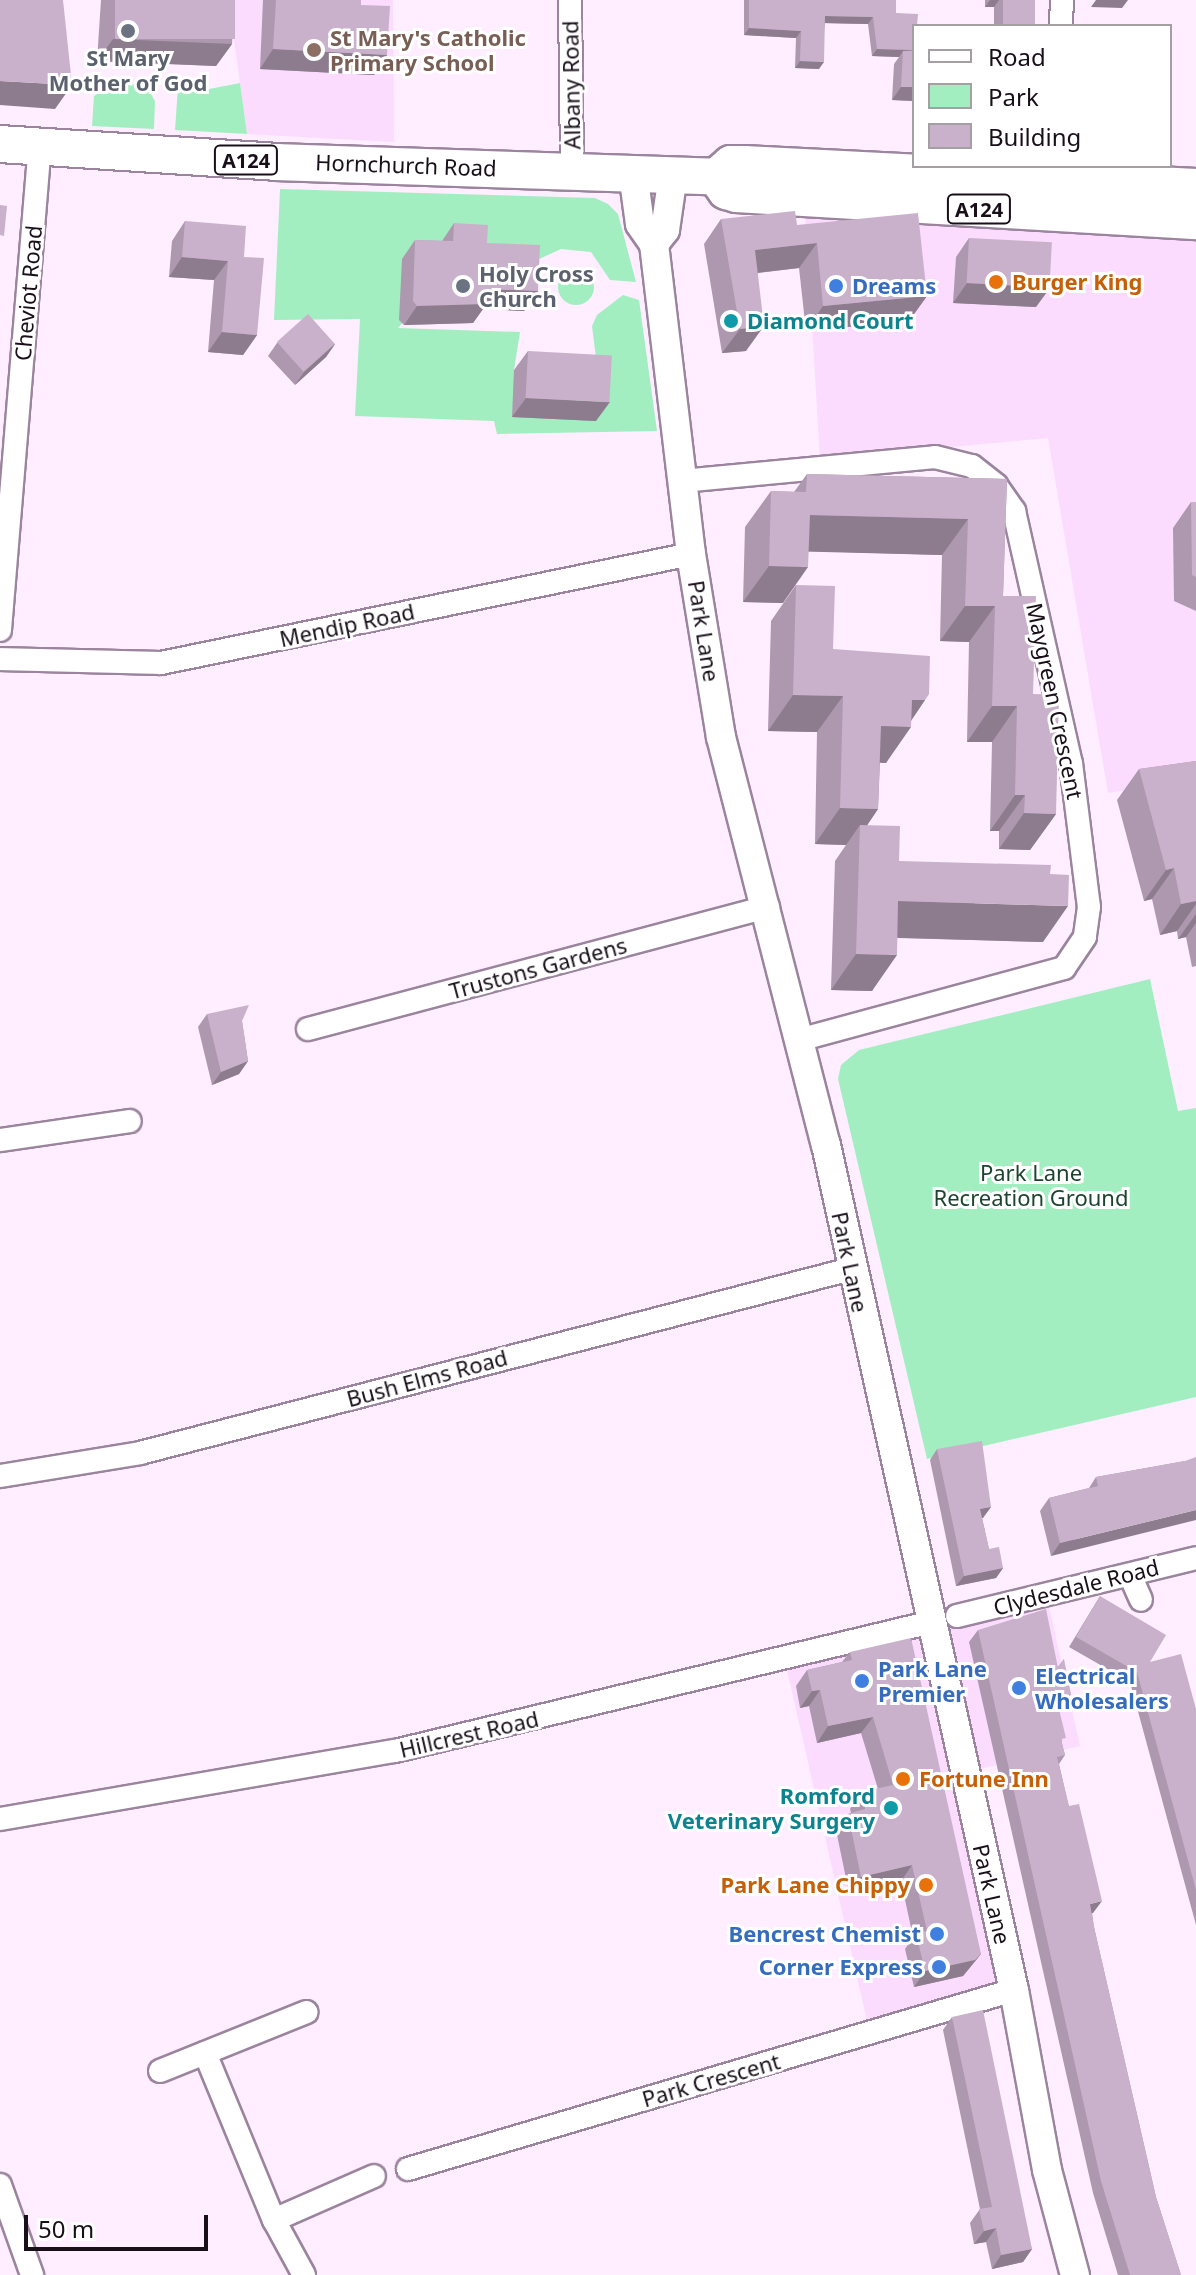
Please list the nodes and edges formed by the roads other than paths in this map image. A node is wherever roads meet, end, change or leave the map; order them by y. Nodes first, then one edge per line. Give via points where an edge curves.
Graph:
1 (570, 0) edge
2 (1062, 0) edge
3 (1061, 24) edge
4 (0, 144) edge
5 (40, 147) junction
6 (572, 170) junction
7 (1050, 172) edge
8 (633, 173) junction
9 (673, 175) junction
10 (716, 177) junction
11 (1196, 187) edge
12 (1196, 221) edge
13 (654, 244) junction
14 (682, 481) junction
15 (691, 554) junction
16 (0, 630) edge
17 (0, 659) edge
18 (768, 907) junction
19 (308, 1029) dead end
20 (802, 1039) junction
21 (130, 1121) dead end
22 (0, 1140) edge
23 (851, 1269) junction
24 (0, 1476) edge
25 (1196, 1558) edge
26 (1130, 1575) junction
27 (1141, 1600) dead end
28 (944, 1619) junction
29 (0, 1819) edge
30 (1014, 1990) junction
31 (307, 2012) dead end
32 (205, 2053) junction
33 (160, 2071) dead end
34 (408, 2169) dead end
35 (374, 2176) dead end
36 (0, 2185) edge
37 (274, 2220) junction
38 (32, 2275) edge
39 (304, 2275) edge
40 (1075, 2275) edge

1 - 6 street, Albany Road
2 - 3 street
4 - 5 main road, Hornchurch Road / A124
5 - 6 main road, Hornchurch Road / A124 via 275,162
5 - 16 street, Cheviot Road
6 - 8 main road, Hornchurch Road / A124
7 - 10 main road, Hornchurch Road / A124 via 731,164
7 - 11 main road, Hornchurch Road / A124
8 - 9 main road, Hornchurch Road / A124
8 - 13 street, Park Lane via 640,224
9 - 10 main road, Hornchurch Road / A124
9 - 13 street, Park Lane via 665,230
10 - 12 main road, Hornchurch Road / A124 via 726,191 737,194
13 - 14 street, Park Lane
14 - 15 street, Park Lane
14 - 20 street, Maygreen Crescent via 935,457 972,466 996,485 1014,511 1071,763 1089,907 1085,937 1064,968
15 - 17 street, Mendip Road via 161,663
15 - 18 street, Park Lane via 721,737
18 - 19 street, Trustons Gardens
18 - 20 street, Park Lane
20 - 23 street, Park Lane
21 - 22 street
23 - 24 street, Bush Elms Road via 140,1453
23 - 28 street, Park Lane
25 - 26 street, Clydesdale Road
26 - 27 street
26 - 28 street, Clydesdale Road
28 - 29 street, Hillcrest Road via 395,1751
28 - 30 street, Park Lane
30 - 34 street, Park Crescent
30 - 40 street, Park Lane via 1047,2170
31 - 32 street
32 - 33 street
32 - 37 street
35 - 37 street
36 - 38 street
37 - 39 street

